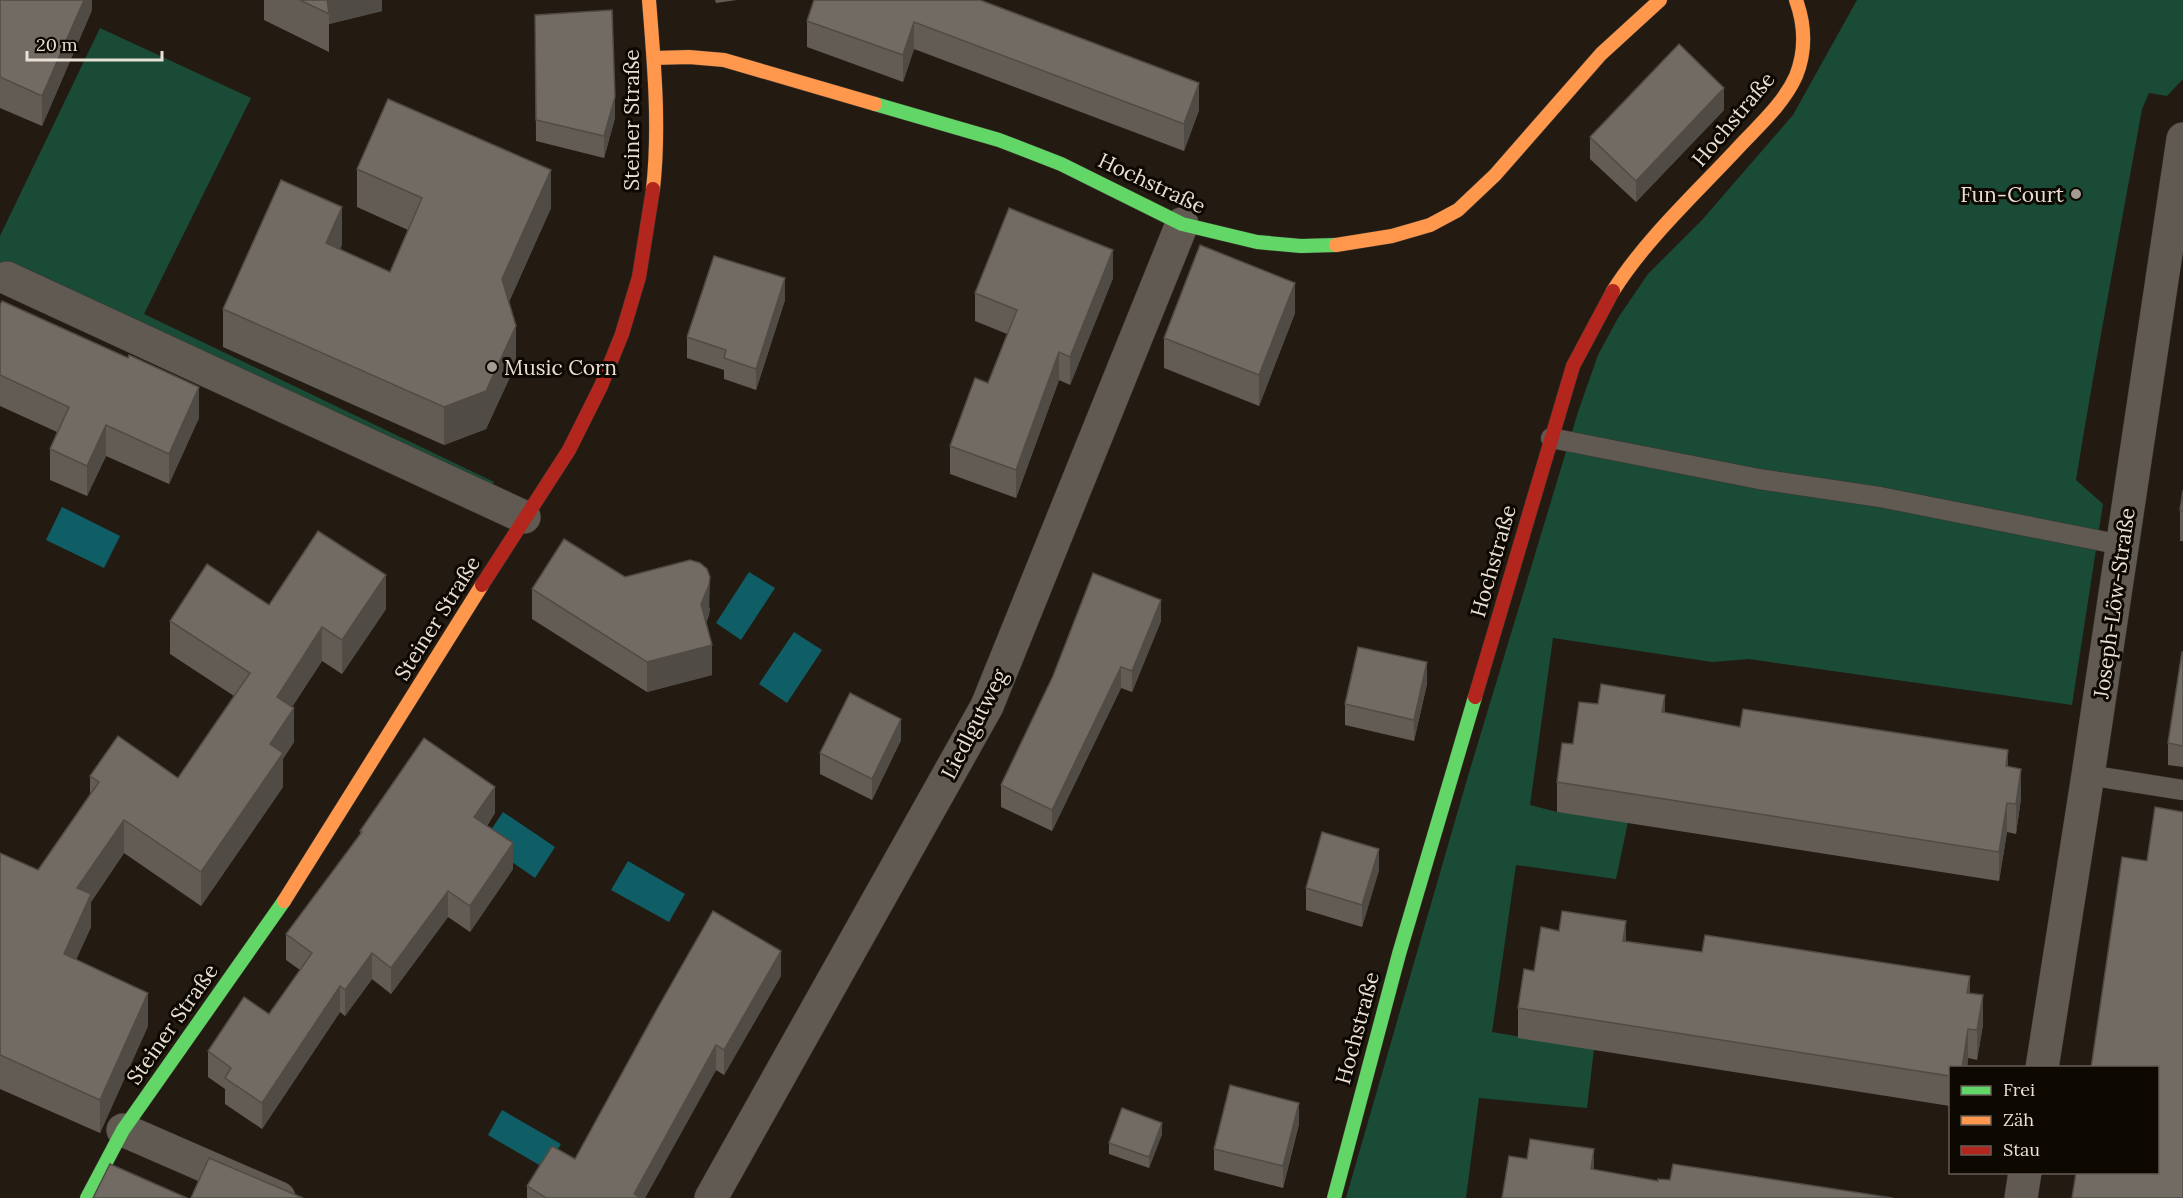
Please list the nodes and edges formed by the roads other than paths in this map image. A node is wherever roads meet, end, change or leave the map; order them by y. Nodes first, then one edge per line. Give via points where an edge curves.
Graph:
1 (649, 0) edge
2 (1660, 0) edge
3 (1796, 0) edge
4 (654, 58) junction
5 (2183, 139) edge
6 (1182, 224) junction
7 (7, 278) dead end
8 (1551, 438) junction
9 (524, 517) junction
10 (2122, 545) junction
11 (2088, 775) junction
12 (2183, 790) edge
13 (2042, 1066) edge
14 (123, 1130) junction
15 (2025, 1174) edge
16 (87, 1198) edge
17 (279, 1198) edge
18 (711, 1198) edge
19 (1334, 1198) edge
20 (2021, 1198) edge

1 - 4 street, Steiner Straße
2 - 6 street, Hochstraße via 1601,54 1495,175 1458,210 1430,225 1340,245 1301,246 1257,242
3 - 8 street, Hochstraße via 1805,35 1791,87 1628,270 1598,314 1574,366
4 - 6 street, Hochstraße via 724,60 999,140 1061,164
4 - 9 street, Steiner Straße via 657,151 639,277 601,386 569,450
5 - 10 street, Joseph-Löw-Straße
6 - 18 street, Liedlgutweg via 987,706
7 - 9 street
8 - 10 lane
8 - 19 street, Hochstraße via 1399,954
9 - 14 street, Steiner Straße via 284,901
10 - 11 street, Joseph-Löw-Straße
11 - 12 lane
11 - 13 street, Joseph-Löw-Straße
14 - 16 street, Steiner Straße
14 - 17 street
15 - 20 street

